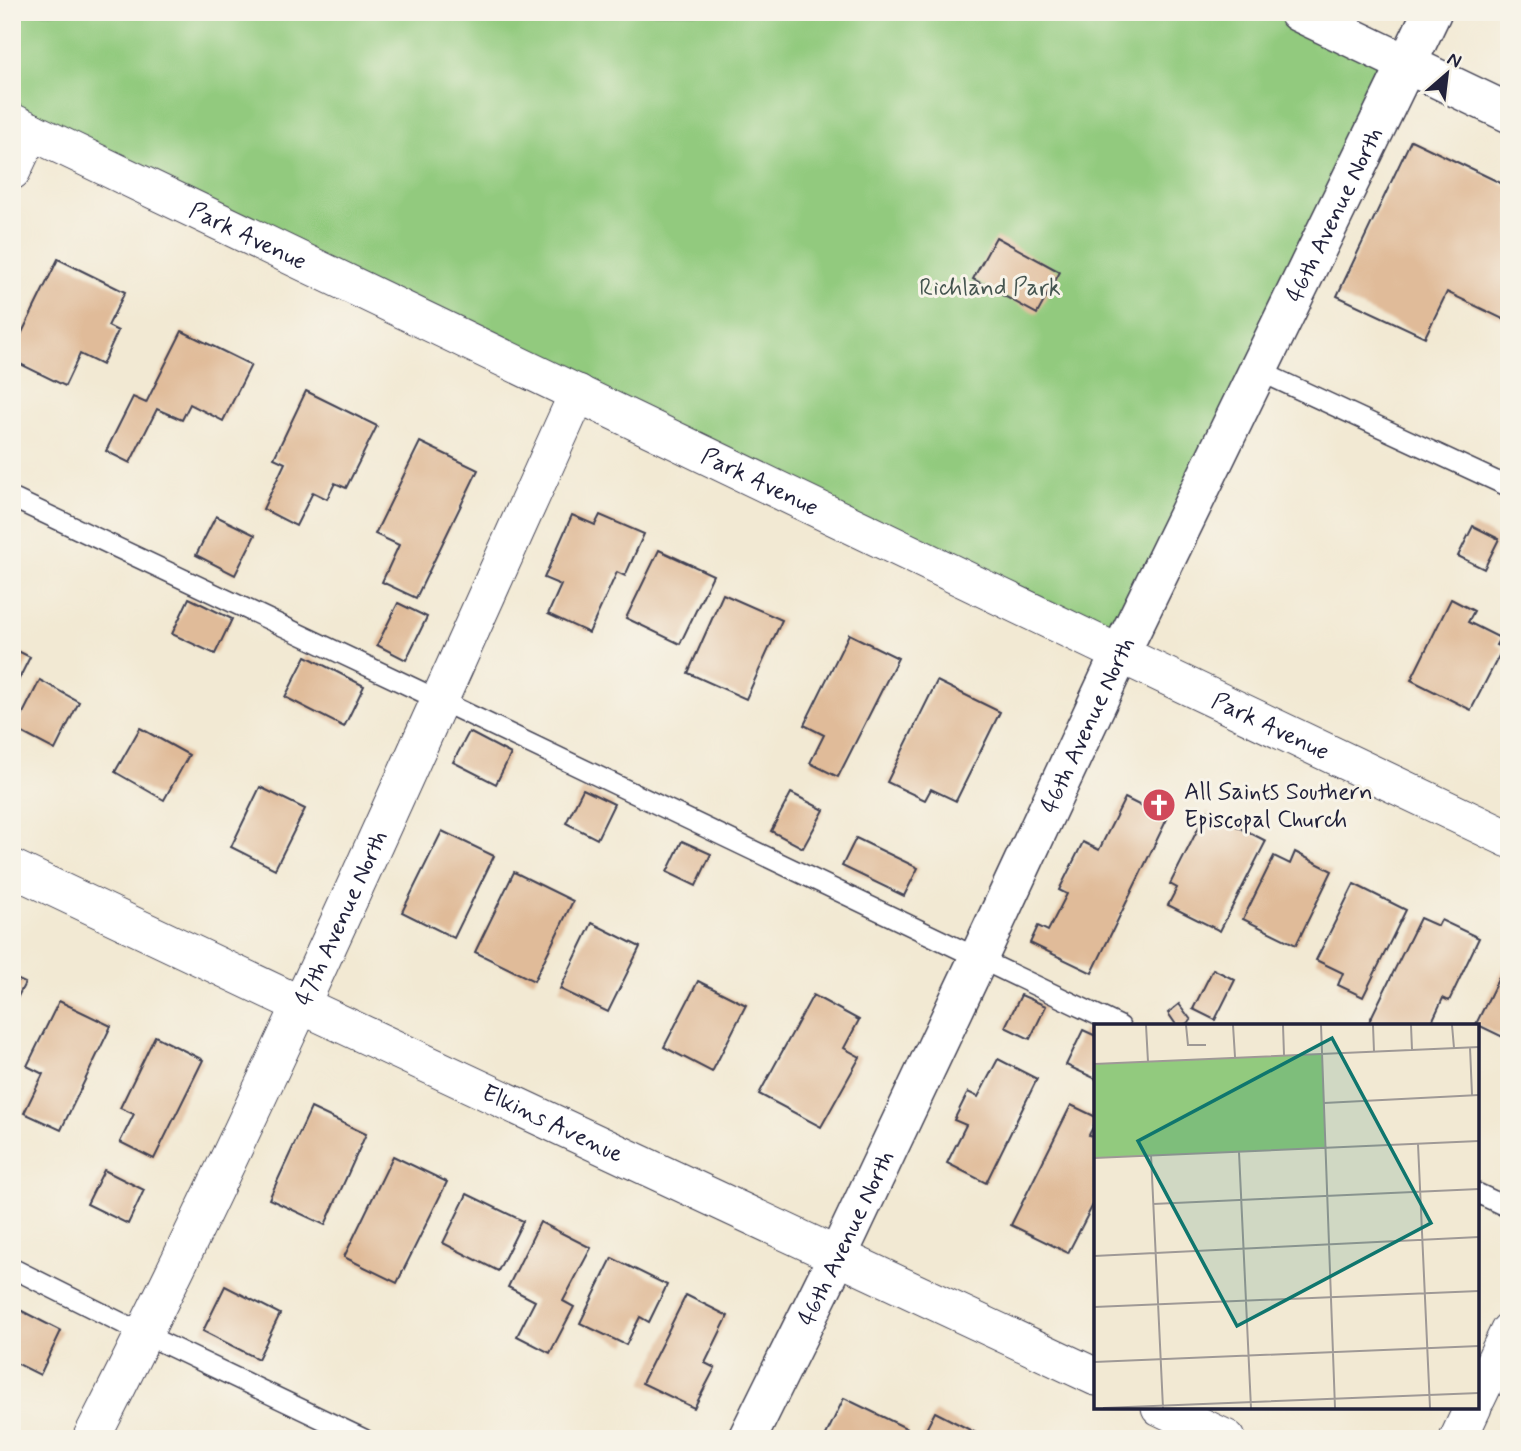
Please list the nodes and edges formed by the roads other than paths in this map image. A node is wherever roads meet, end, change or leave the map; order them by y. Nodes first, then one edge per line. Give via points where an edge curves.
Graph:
1 (1298, 12) edge
2 (1432, 12) edge
3 (1407, 64) junction
4 (1509, 113) edge
5 (22, 126) edge
6 (12, 171) edge
7 (1257, 370) junction
8 (578, 393) junction
9 (1509, 487) edge
10 (12, 498) edge
11 (1120, 654) junction
12 (439, 700) junction
13 (1509, 839) edge
14 (12, 868) edge
15 (978, 958) junction
16 (302, 1005) junction
17 (1116, 1024) edge
18 (1479, 1194) edge
19 (1509, 1208) edge
20 (838, 1255) junction
21 (12, 1268) edge
22 (1509, 1331) edge
23 (144, 1334) junction
24 (1094, 1376) edge
25 (1479, 1394) edge
26 (1164, 1409) edge
27 (1472, 1409) edge
28 (91, 1439) edge
29 (364, 1439) edge
30 (747, 1439) edge
31 (1227, 1439) edge
32 (1458, 1439) edge

1 - 3 main road
2 - 3 main road, 46th Avenue North
3 - 4 main road
3 - 7 main road, 46th Avenue North
5 - 6 street
5 - 8 street, Park Avenue
7 - 9 lane
7 - 11 main road, 46th Avenue North
8 - 11 street, Park Avenue
8 - 12 street, 47th Avenue North
10 - 12 lane
11 - 13 street, Park Avenue
11 - 15 main road, 46th Avenue North
12 - 15 lane
12 - 16 street, 47th Avenue North
14 - 16 street, Elkins Avenue
15 - 17 lane
15 - 20 main road, 46th Avenue North
16 - 20 street, Elkins Avenue
16 - 23 street, 47th Avenue North
18 - 19 lane
20 - 24 street, Elkins Avenue
20 - 30 main road, 46th Avenue North
21 - 23 lane
22 - 25 street
23 - 28 street, 47th Avenue North
23 - 29 lane
26 - 31 street
27 - 32 street

